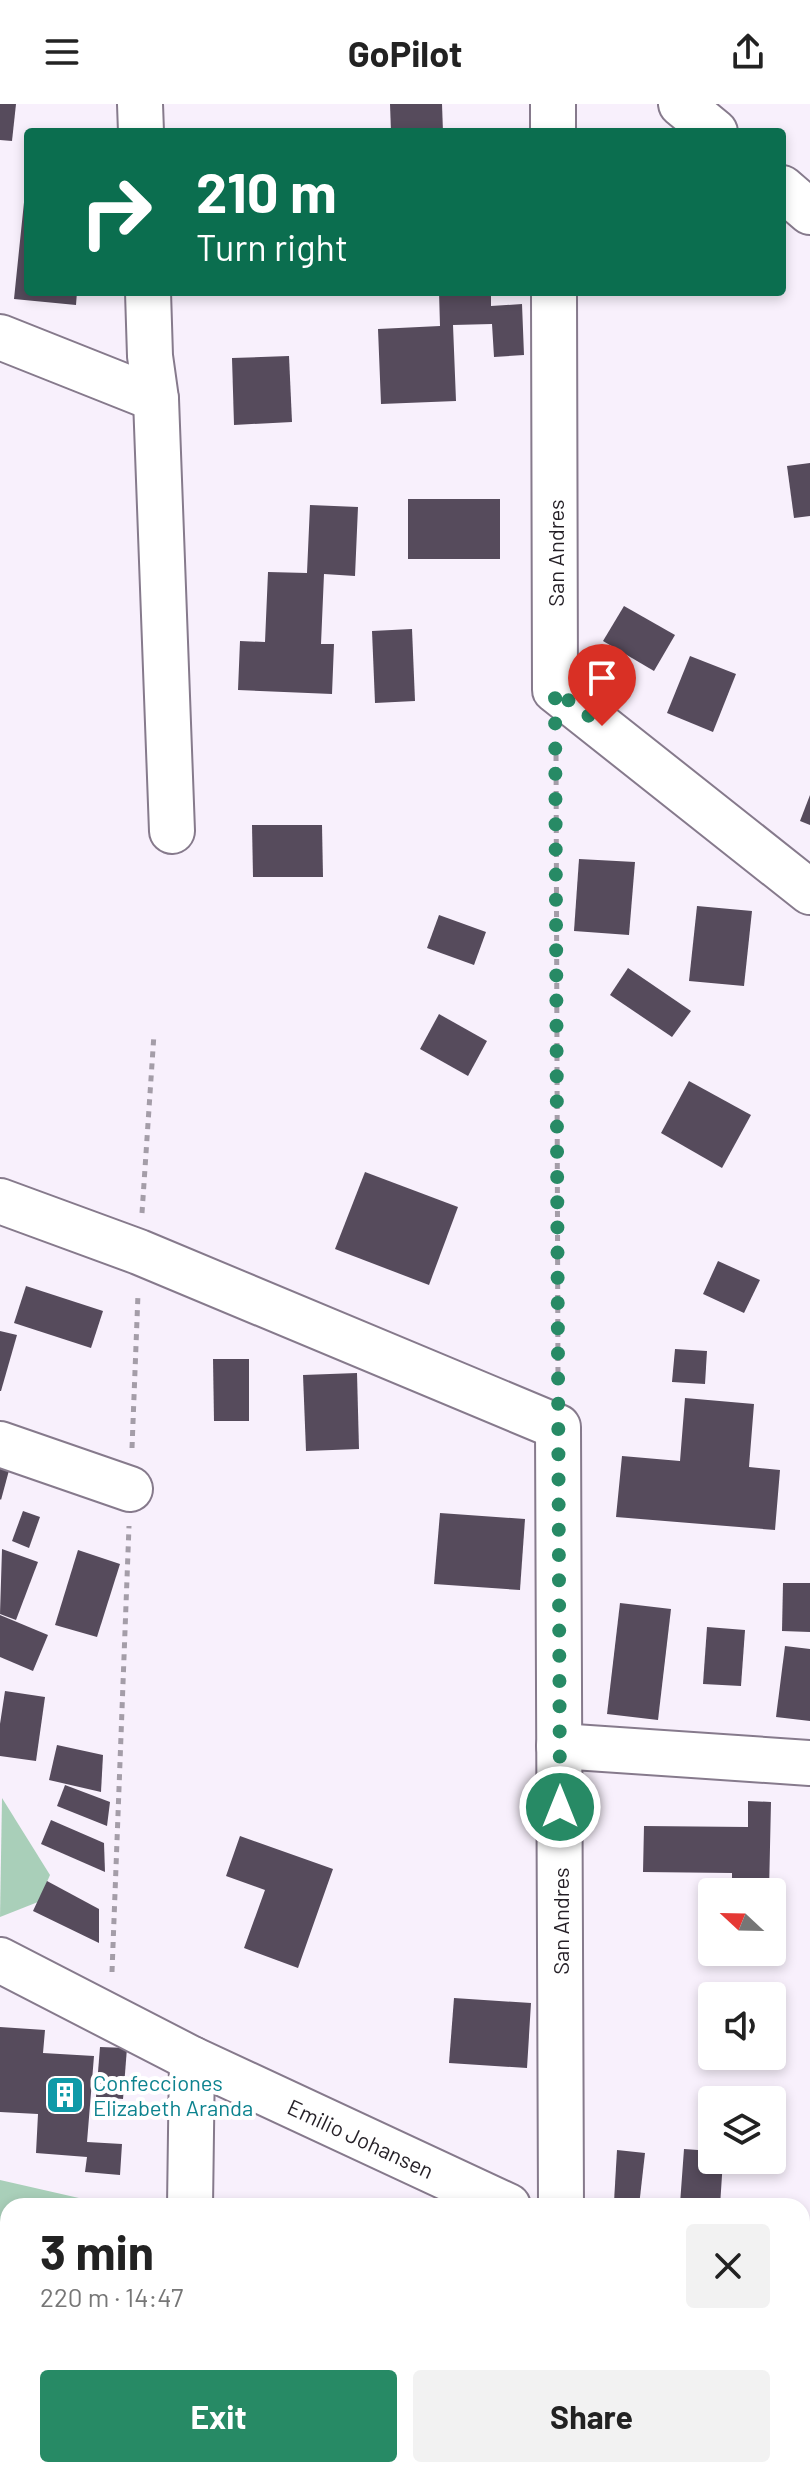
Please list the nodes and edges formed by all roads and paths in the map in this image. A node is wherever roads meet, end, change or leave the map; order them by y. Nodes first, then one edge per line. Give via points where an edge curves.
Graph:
1 (140, 104) edge
2 (553, 104) edge
3 (681, 104) edge
4 (141, 128) edge
5 (553, 128) edge
6 (710, 128) edge
7 (786, 191) edge
8 (810, 212) edge
9 (148, 296) edge
10 (554, 296) edge
11 (0, 337) edge
12 (156, 399) junction
13 (555, 690) junction
14 (172, 831) dead end
15 (810, 892) edge
16 (0, 1201) edge
17 (558, 1427) junction
18 (0, 1444) edge
19 (130, 1489) dead end
20 (559, 1746) junction
21 (810, 1763) edge
22 (0, 1960) edge
23 (192, 2059) junction
24 (190, 2198) edge
25 (491, 2198) edge
26 (561, 2198) edge

1 - 4 street
2 - 5 street
3 - 6 street
7 - 8 street
9 - 12 street
10 - 13 street, San Andres
11 - 12 street
12 - 14 street
13 - 15 street
13 - 17 path
16 - 17 street via 139,1252
17 - 20 street, San Andres
18 - 19 street
20 - 21 street
20 - 26 street, San Andres
22 - 23 street, Emilio Johansen
23 - 24 street
23 - 25 street, Emilio Johansen

